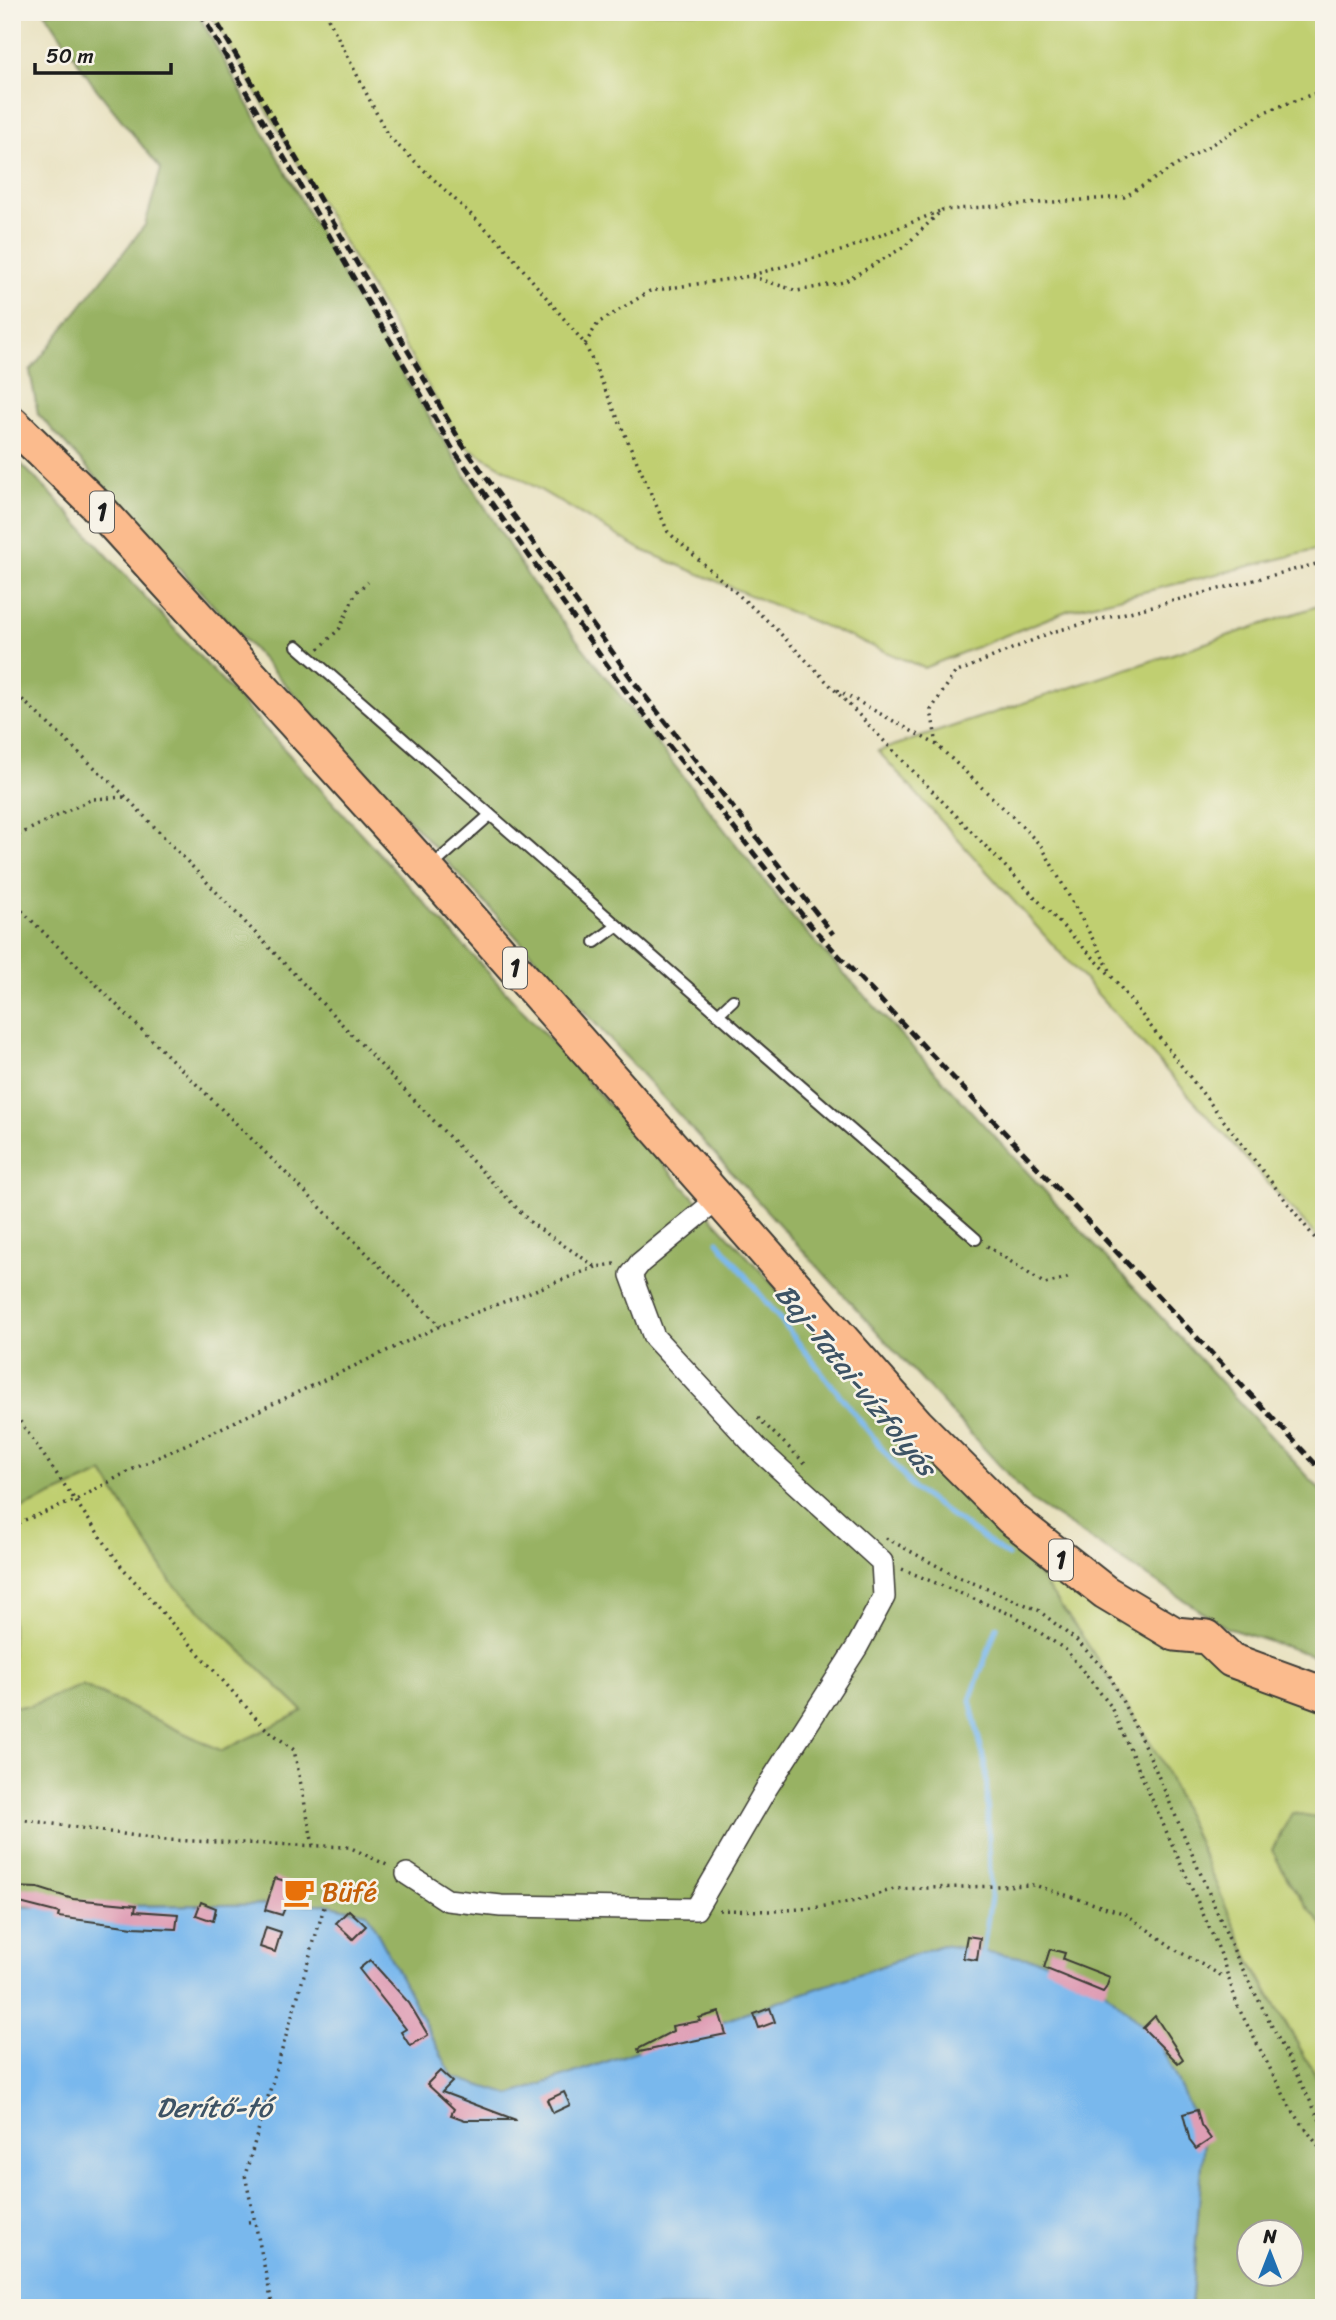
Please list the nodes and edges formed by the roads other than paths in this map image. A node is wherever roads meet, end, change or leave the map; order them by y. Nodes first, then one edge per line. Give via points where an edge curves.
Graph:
1 (18, 424) edge
2 (296, 646) dead end
3 (490, 815) junction
4 (428, 870) junction
5 (617, 926) junction
6 (595, 942) dead end
7 (733, 1000) dead end
8 (718, 1014) junction
9 (718, 1199) junction
10 (976, 1239) road end
11 (1324, 1693) edge
12 (407, 1874) road end

1 - 4 main road, 1
2 - 3 lane
3 - 4 lane
3 - 5 lane
4 - 9 main road, 1
5 - 6 lane
5 - 8 lane
7 - 8 lane
8 - 10 lane
9 - 11 main road, 1 via 917,1424 1040,1542 1105,1592 1175,1633 1207,1637 1231,1660
9 - 12 street via 631,1275 654,1337 758,1450 882,1562 884,1597 858,1647 766,1789 696,1909 501,1906 447,1900

